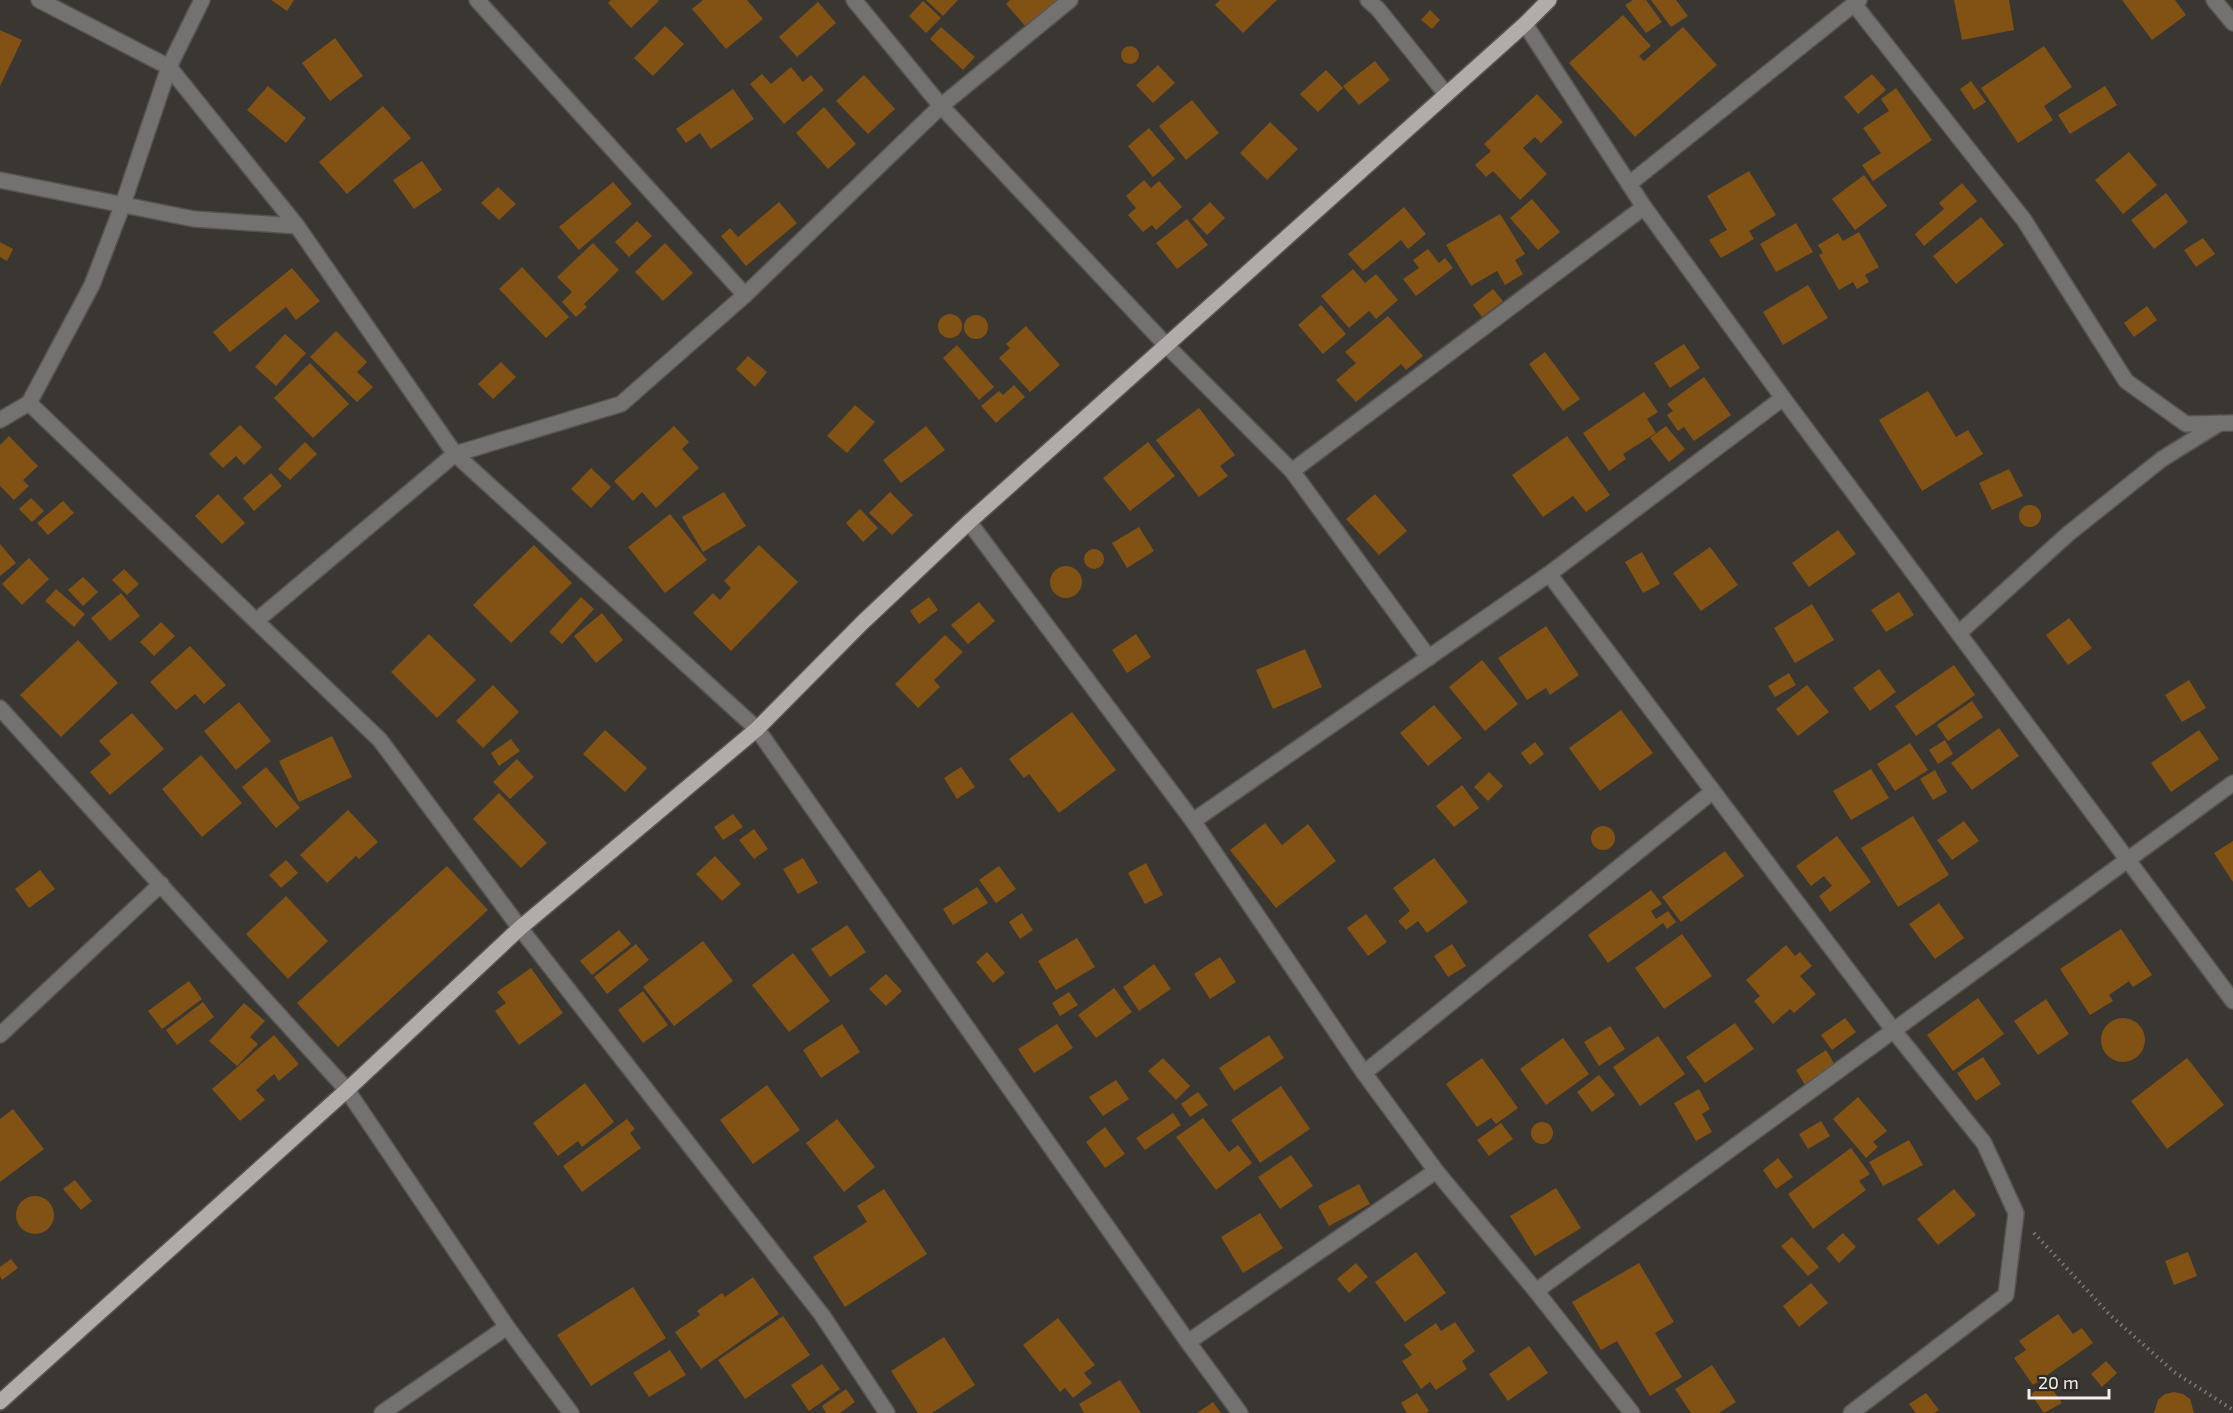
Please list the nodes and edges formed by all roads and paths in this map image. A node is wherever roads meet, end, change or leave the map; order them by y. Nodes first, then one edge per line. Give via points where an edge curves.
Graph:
1 (39, 0) edge
2 (202, 0) edge
3 (477, 0) edge
4 (854, 0) edge
5 (1070, 0) edge
6 (1549, 0) edge
7 (2214, 0) edge
8 (1856, 2) edge
9 (1374, 3) edge
10 (2233, 23) edge
11 (1525, 24) junction
12 (169, 67) junction
13 (1446, 94) junction
14 (941, 106) junction
15 (0, 180) edge
16 (1629, 184) junction
17 (123, 204) junction
18 (1644, 207) junction
19 (297, 226) junction
20 (745, 295) junction
21 (1166, 345) junction
22 (1782, 399) junction
23 (29, 403) junction
24 (0, 420) edge
25 (2227, 423) edge
26 (455, 454) junction
27 (1292, 471) junction
28 (969, 522) junction
29 (1549, 574) junction
30 (256, 621) junction
31 (1959, 633) junction
32 (1429, 658) junction
33 (0, 708) edge
34 (757, 729) junction
35 (2233, 783) edge
36 (1712, 792) junction
37 (1193, 821) junction
38 (2128, 858) junction
39 (161, 884) junction
40 (520, 928) junction
41 (2233, 1001) edge
42 (1894, 1031) junction
43 (0, 1035) edge
44 (1364, 1073) junction
45 (347, 1090) junction
46 (1436, 1171) junction
47 (2016, 1213) junction
48 (1536, 1292) junction
49 (507, 1327) junction
50 (1188, 1342) junction
51 (0, 1402) edge
52 (2233, 1410) edge
53 (382, 1413) edge
54 (571, 1413) edge
55 (887, 1413) edge
56 (1240, 1413) edge
57 (1632, 1413) edge
58 (1851, 1413) edge

1 - 12 street
2 - 12 street
3 - 20 street
4 - 14 street
5 - 14 street
6 - 11 main road
7 - 10 street
8 - 16 street
8 - 25 street via 2024,220 2126,381 2186,424
9 - 13 street
11 - 13 main road
11 - 16 street
12 - 17 street
12 - 19 street
13 - 21 main road
14 - 20 street
14 - 21 street
15 - 17 street
16 - 18 street
17 - 19 street via 194,219
17 - 23 street via 92,285
18 - 22 street
18 - 27 street
19 - 26 street
20 - 26 street via 621,404
21 - 27 street
21 - 28 main road
22 - 29 street
22 - 31 street
23 - 24 street
23 - 30 street
25 - 31 street via 2162,459 2068,534
26 - 30 street
26 - 34 street
27 - 32 street
28 - 34 main road
28 - 37 street
29 - 32 street
29 - 36 street
30 - 40 street via 380,740
31 - 38 street
32 - 37 street
33 - 39 street
34 - 40 main road
34 - 50 street
35 - 38 street
36 - 42 street
36 - 44 street
37 - 44 street
38 - 41 street
38 - 42 street
39 - 43 street
39 - 45 street
40 - 45 main road
40 - 55 street via 822,1315
42 - 47 street via 1984,1143
42 - 48 street
44 - 46 street
45 - 49 street
45 - 51 main road
46 - 48 street
46 - 50 street
47 - 52 path via 2109,1314 2174,1372
47 - 58 street via 2006,1295
48 - 57 street
49 - 53 street
49 - 54 street
50 - 56 street

